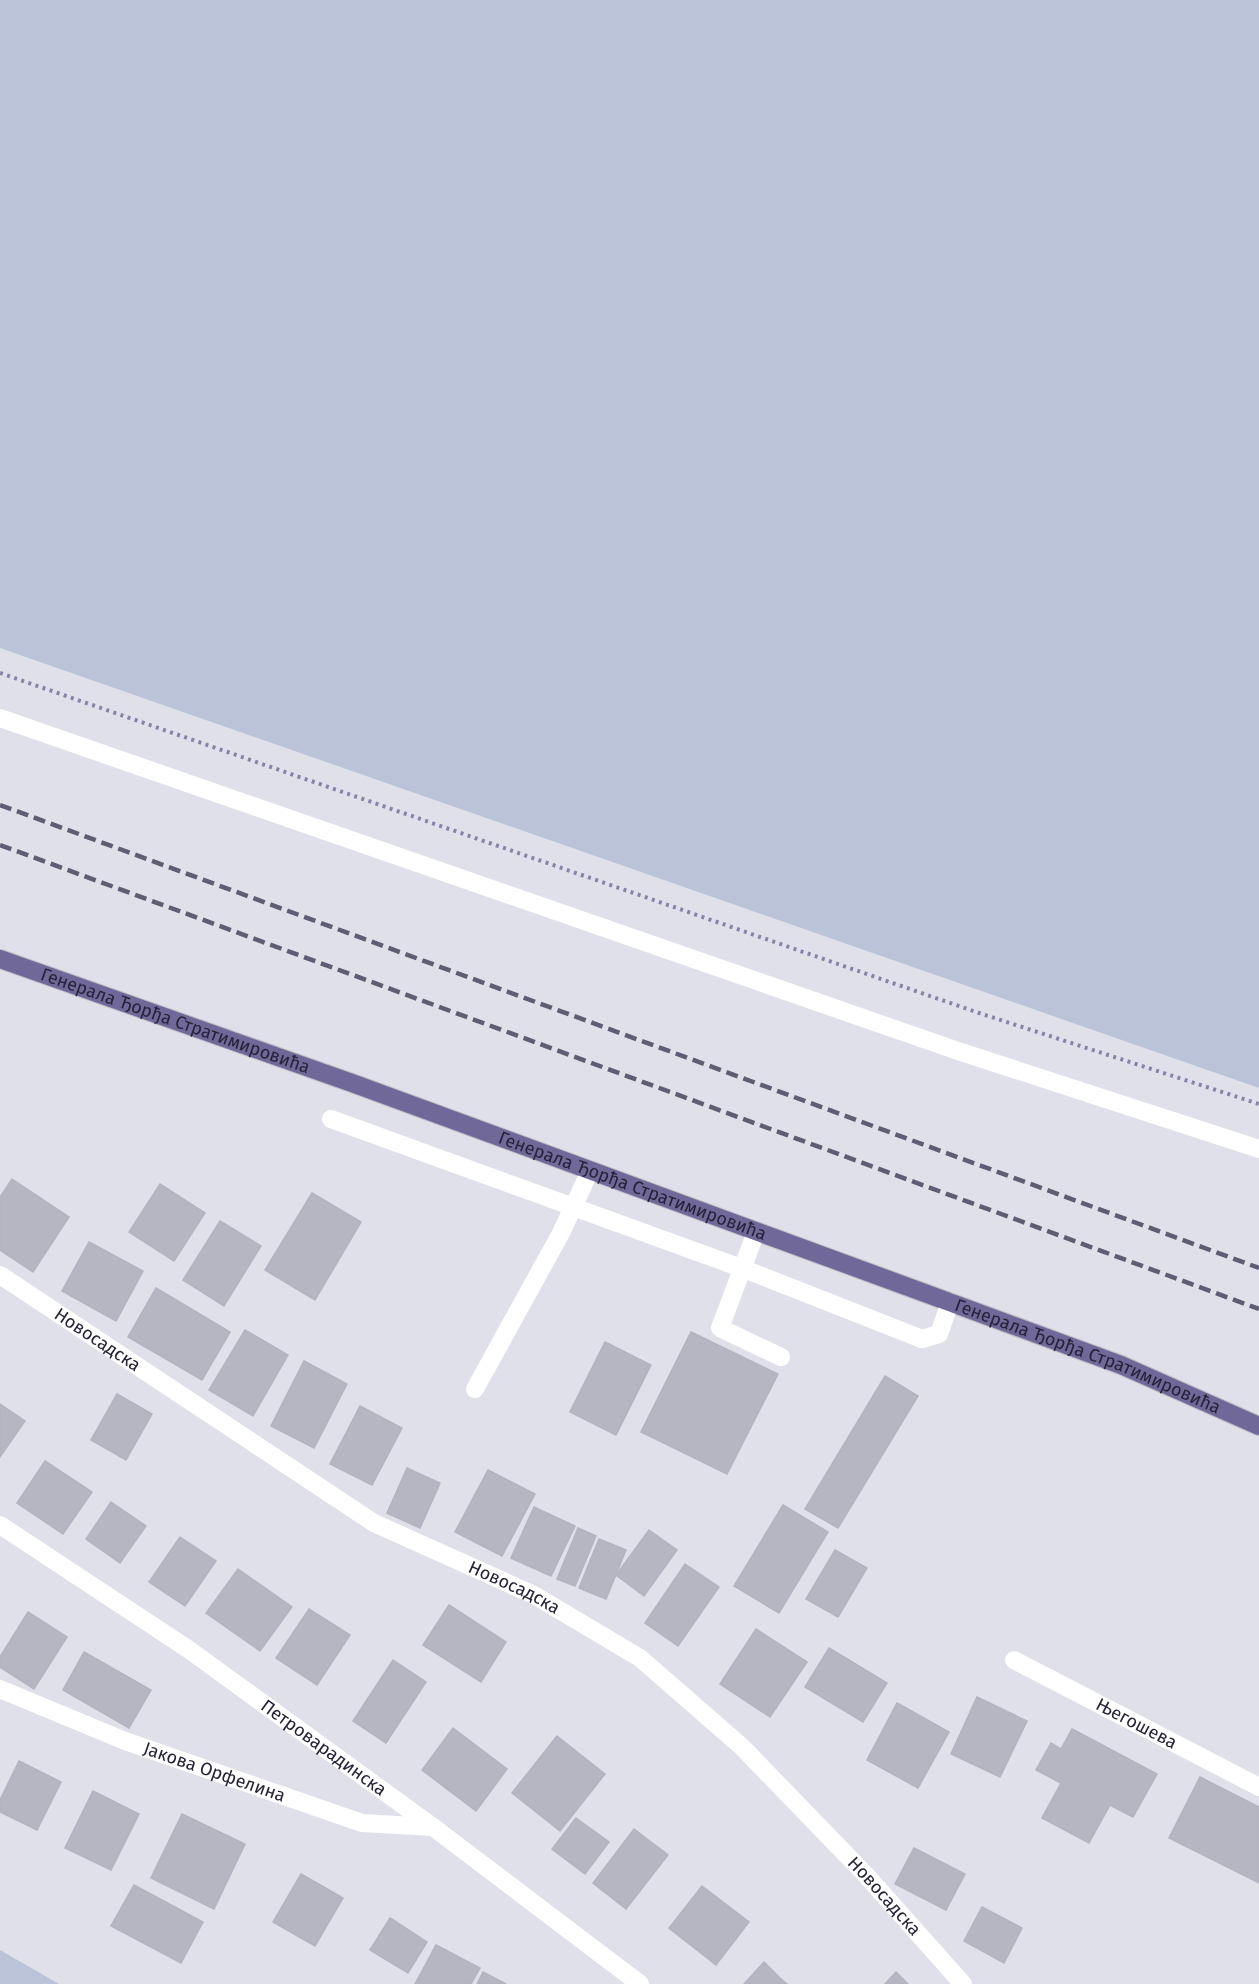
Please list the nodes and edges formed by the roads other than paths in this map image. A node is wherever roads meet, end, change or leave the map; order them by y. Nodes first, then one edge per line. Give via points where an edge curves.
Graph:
1 (0, 718) edge
2 (0, 959) edge
3 (331, 1119) dead end
4 (1259, 1149) edge
5 (590, 1171) junction
6 (573, 1207) junction
7 (756, 1232) junction
8 (744, 1269) junction
9 (0, 1275) edge
10 (950, 1302) junction
11 (781, 1356) dead end
12 (475, 1389) dead end
13 (1259, 1426) edge
14 (0, 1525) edge
15 (1014, 1660) dead end
16 (0, 1689) edge
17 (1259, 1787) edge
18 (434, 1827) junction
19 (640, 1984) edge
20 (963, 1984) edge

1 - 4 street via 958,1051
2 - 5 main road, Генерала Ђорђа Стратимировића
3 - 6 street
5 - 6 street
5 - 7 main road, Генерала Ђорђа Стратимировића
6 - 8 street
6 - 12 street
7 - 8 street
7 - 10 main road, Генерала Ђорђа Стратимировића
8 - 10 street via 922,1339 939,1334
8 - 11 street via 720,1328
9 - 20 street, Новосадска via 374,1523 534,1595 640,1659 741,1746 865,1874
10 - 13 main road, Генерала Ђорђа Стратимировића via 1121,1365
14 - 18 street, Петроварадинска via 188,1648
15 - 17 street, Његошева
16 - 18 street, Јакова Орфелина via 125,1740 362,1823
18 - 19 street, Петроварадинска

